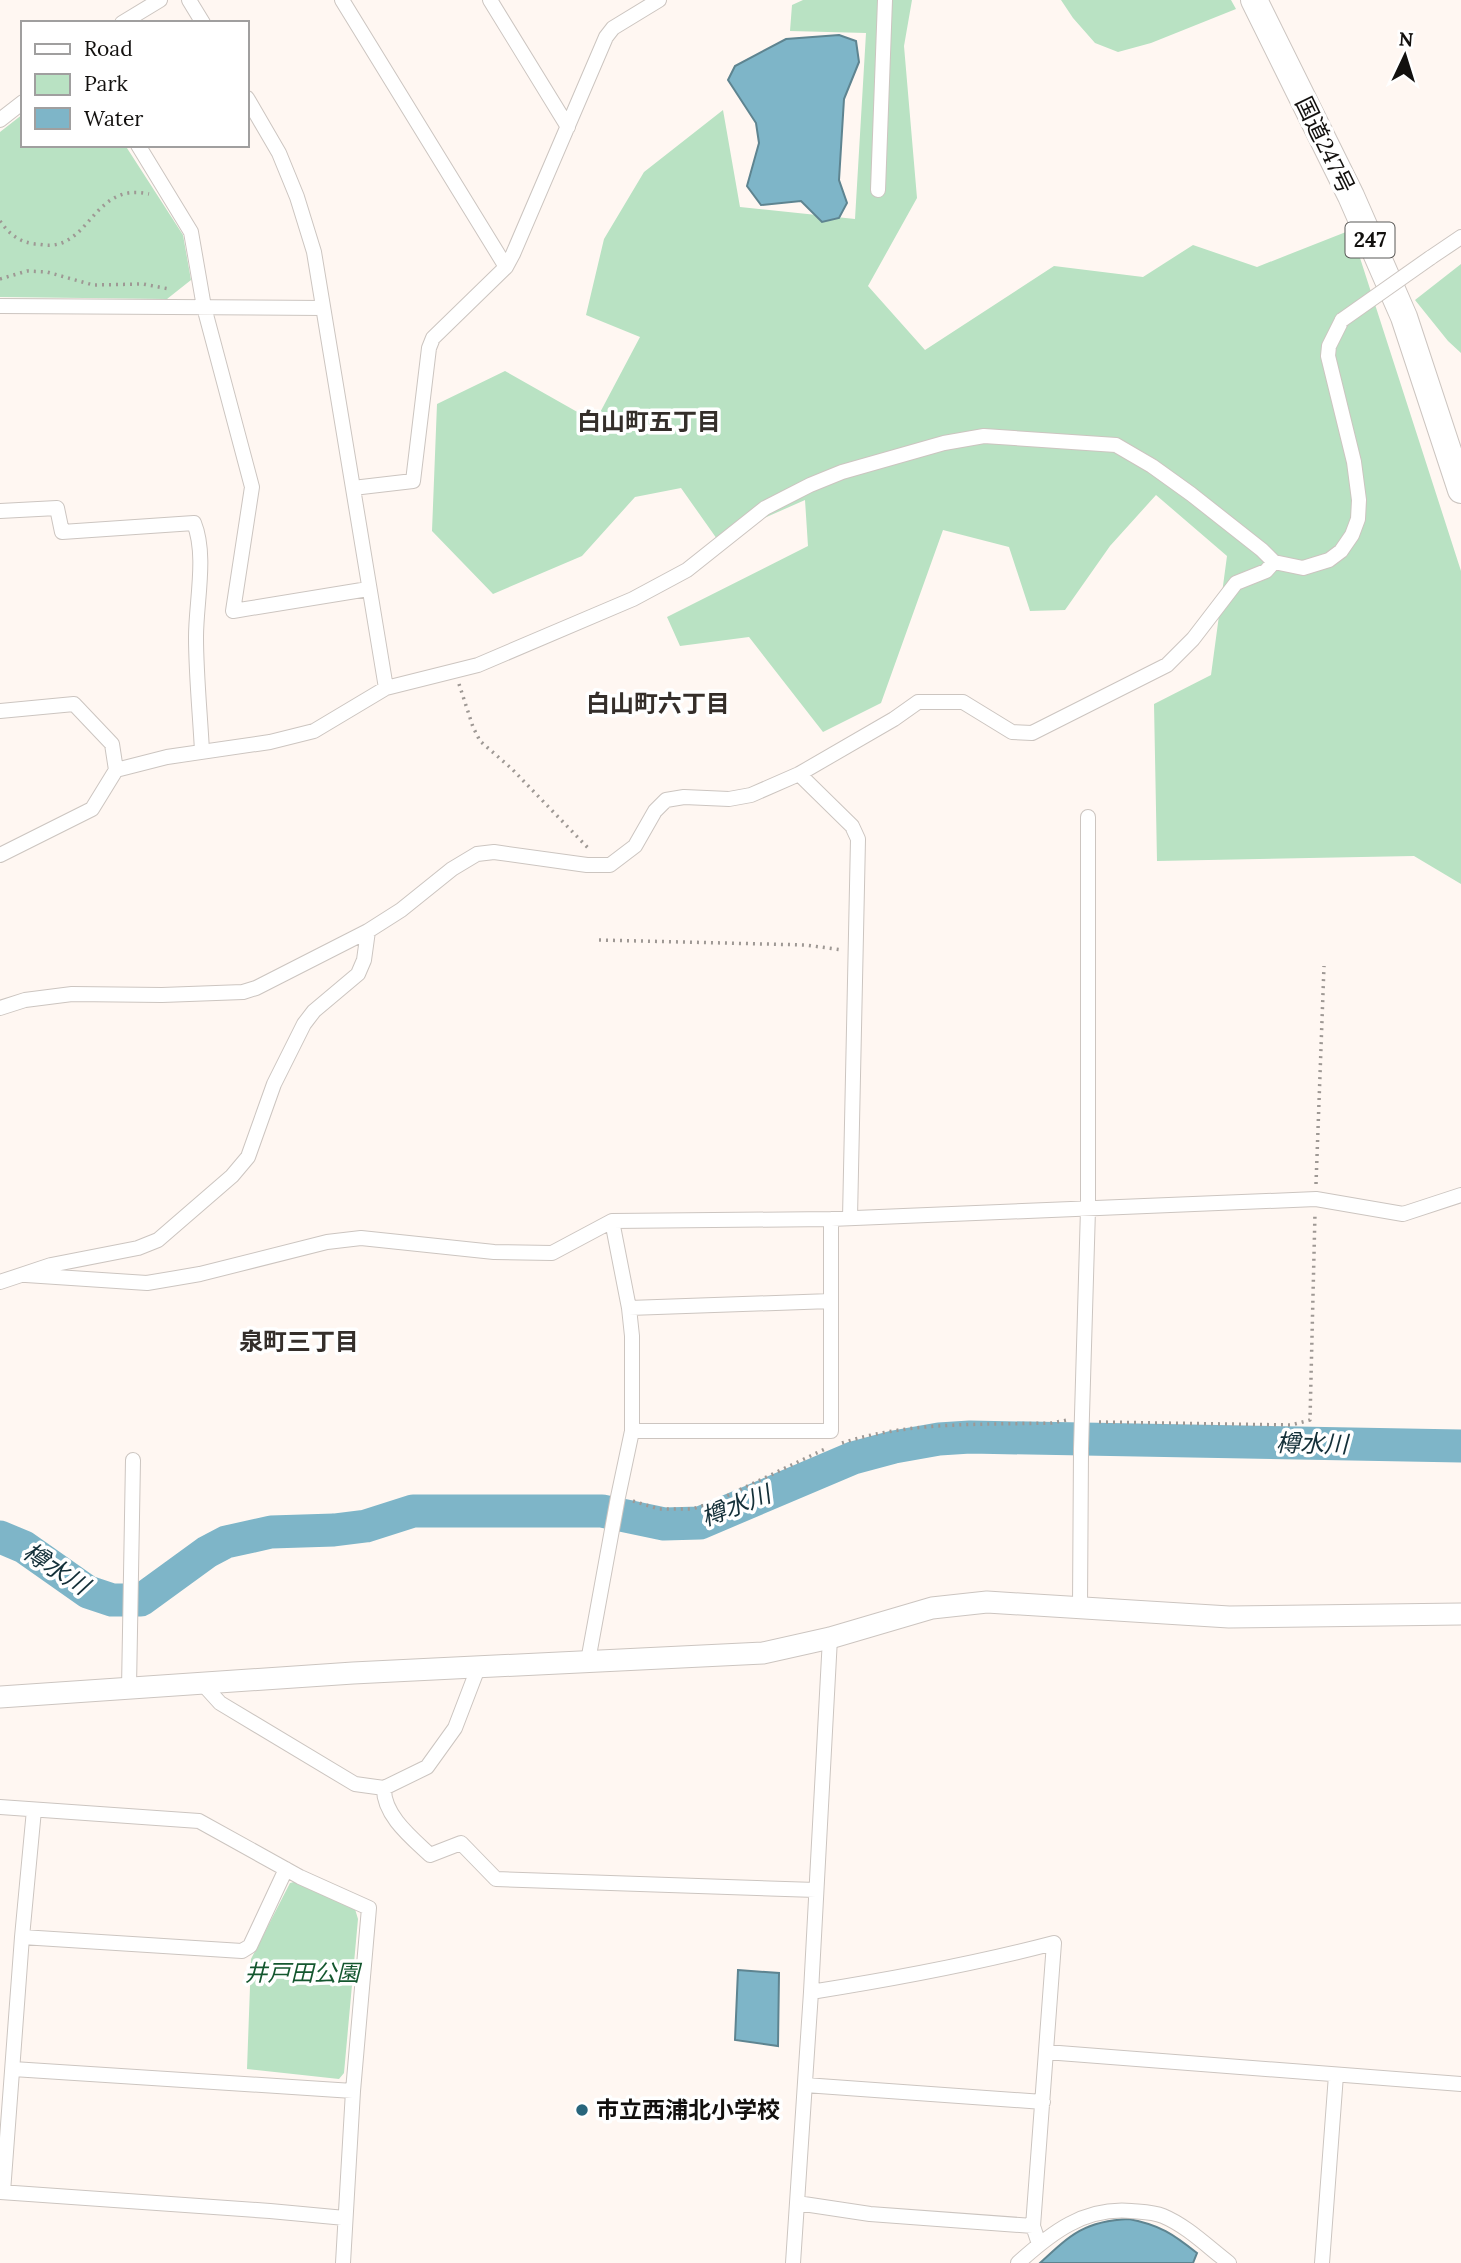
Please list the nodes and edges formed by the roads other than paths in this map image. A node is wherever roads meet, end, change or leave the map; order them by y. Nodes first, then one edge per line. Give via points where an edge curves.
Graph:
1 (160, 0) edge
2 (189, 0) edge
3 (342, 0) edge
4 (490, 0) edge
5 (659, 0) edge
6 (885, 0) edge
7 (1254, 0) edge
8 (643, 4) edge
9 (125, 21) edge
10 (202, 21) edge
11 (248, 100) edge
12 (21, 104) edge
13 (0, 120) edge
14 (568, 128) junction
15 (139, 147) edge
16 (878, 190) dead end
17 (1461, 236) edge
18 (506, 267) junction
19 (0, 306) edge
20 (204, 307) junction
21 (323, 308) junction
22 (353, 488) junction
23 (1461, 490) edge
24 (0, 512) edge
25 (1274, 562) junction
26 (368, 589) junction
27 (386, 688) junction
28 (0, 711) edge
29 (202, 751) junction
30 (116, 770) junction
31 (799, 774) junction
32 (1088, 817) dead end
33 (0, 855) edge
34 (368, 931) junction
35 (0, 1008) edge
36 (1461, 1195) edge
37 (1087, 1209) junction
38 (850, 1218) junction
39 (831, 1219) junction
40 (611, 1221) junction
41 (18, 1274) junction
42 (0, 1282) edge
43 (831, 1301) junction
44 (629, 1308) junction
45 (632, 1431) junction
46 (133, 1460) dead end
47 (1080, 1606) junction
48 (1461, 1615) edge
49 (830, 1638) junction
50 (588, 1661) junction
51 (478, 1668) junction
52 (201, 1682) junction
53 (129, 1688) junction
54 (0, 1697) edge
55 (384, 1788) junction
56 (0, 1807) edge
57 (34, 1810) junction
58 (286, 1869) junction
59 (816, 1890) junction
60 (22, 1937) junction
61 (811, 1992) junction
62 (1046, 2053) junction
63 (9, 2059) edge
64 (1336, 2075) junction
65 (1461, 2084) edge
66 (805, 2085) junction
67 (353, 2091) junction
68 (1043, 2102) junction
69 (2, 2192) edge
70 (797, 2203) junction
71 (345, 2218) junction
72 (1033, 2226) junction
73 (1039, 2244) junction
74 (343, 2263) edge
75 (793, 2263) edge
76 (1017, 2263) edge
77 (1228, 2263) edge
78 (1322, 2263) edge

1 - 9 street
2 - 10 street
3 - 18 street
4 - 14 street
5 - 8 street
6 - 16 street
7 - 23 highway, 国道247号 / 247 via 1351,196 1404,317
8 - 14 street via 606,37
11 - 21 street via 279,153 297,197 314,252
12 - 13 street
14 - 18 street
15 - 20 street via 191,232
17 - 25 street, bridge via 1342,320 1328,356 1354,462 1358,519 1341,551 1329,560 1303,568
18 - 22 street via 433,338 413,481
19 - 20 street
20 - 21 street
20 - 26 street via 252,487 233,611
21 - 22 street
22 - 26 street
24 - 29 street via 57,508 62,532 194,523 200,552 196,638
25 - 27 street via 1172,480 1116,445 984,436 892,457 810,485 765,509 687,570 633,599 478,665
25 - 31 street via 1266,571 1236,583 1167,665 1032,733 1012,732 963,702 918,702
26 - 27 street
27 - 29 street via 313,731
28 - 30 street via 74,704 112,744
29 - 30 street
30 - 33 street via 92,809
31 - 34 street via 751,795 666,800 635,846 610,865 477,854
31 - 38 street via 856,832 859,856
32 - 37 street
34 - 35 street via 243,992 72,994
34 - 41 street via 363,967 304,1024 274,1084 248,1157 232,1176 158,1240
36 - 37 street via 1402,1214 1316,1199
37 - 38 street
37 - 47 street
38 - 39 street
39 - 40 street
39 - 43 street
40 - 41 street via 552,1253 494,1252 361,1238 147,1283
40 - 44 street
41 - 42 street
43 - 44 street
43 - 45 street via 831,1431
44 - 45 street
45 - 50 street
46 - 53 street
47 - 48 street via 1229,1617
47 - 49 street via 987,1602 932,1608
49 - 50 street via 763,1653
49 - 59 street
50 - 51 street
51 - 52 street
51 - 55 street via 455,1728 427,1767
52 - 53 street
52 - 55 street via 220,1703 355,1784
53 - 54 street
55 - 59 street via 389,1809 430,1855 461,1843 496,1879
56 - 57 street
57 - 58 street via 199,1821
57 - 60 street
58 - 60 street via 250,1946 242,1951
58 - 67 street via 369,1908
59 - 61 street
60 - 63 street
61 - 62 street via 909,1976 1054,1943
61 - 66 street
62 - 64 street
62 - 68 street
63 - 67 street
63 - 69 street
64 - 65 street
64 - 78 street
66 - 68 street
66 - 70 street
67 - 71 street
68 - 72 street
69 - 71 street
70 - 72 street via 870,2214
70 - 75 street
71 - 74 street
72 - 73 street
73 - 76 street
73 - 77 street via 1067,2224 1092,2214 1147,2212 1173,2221

